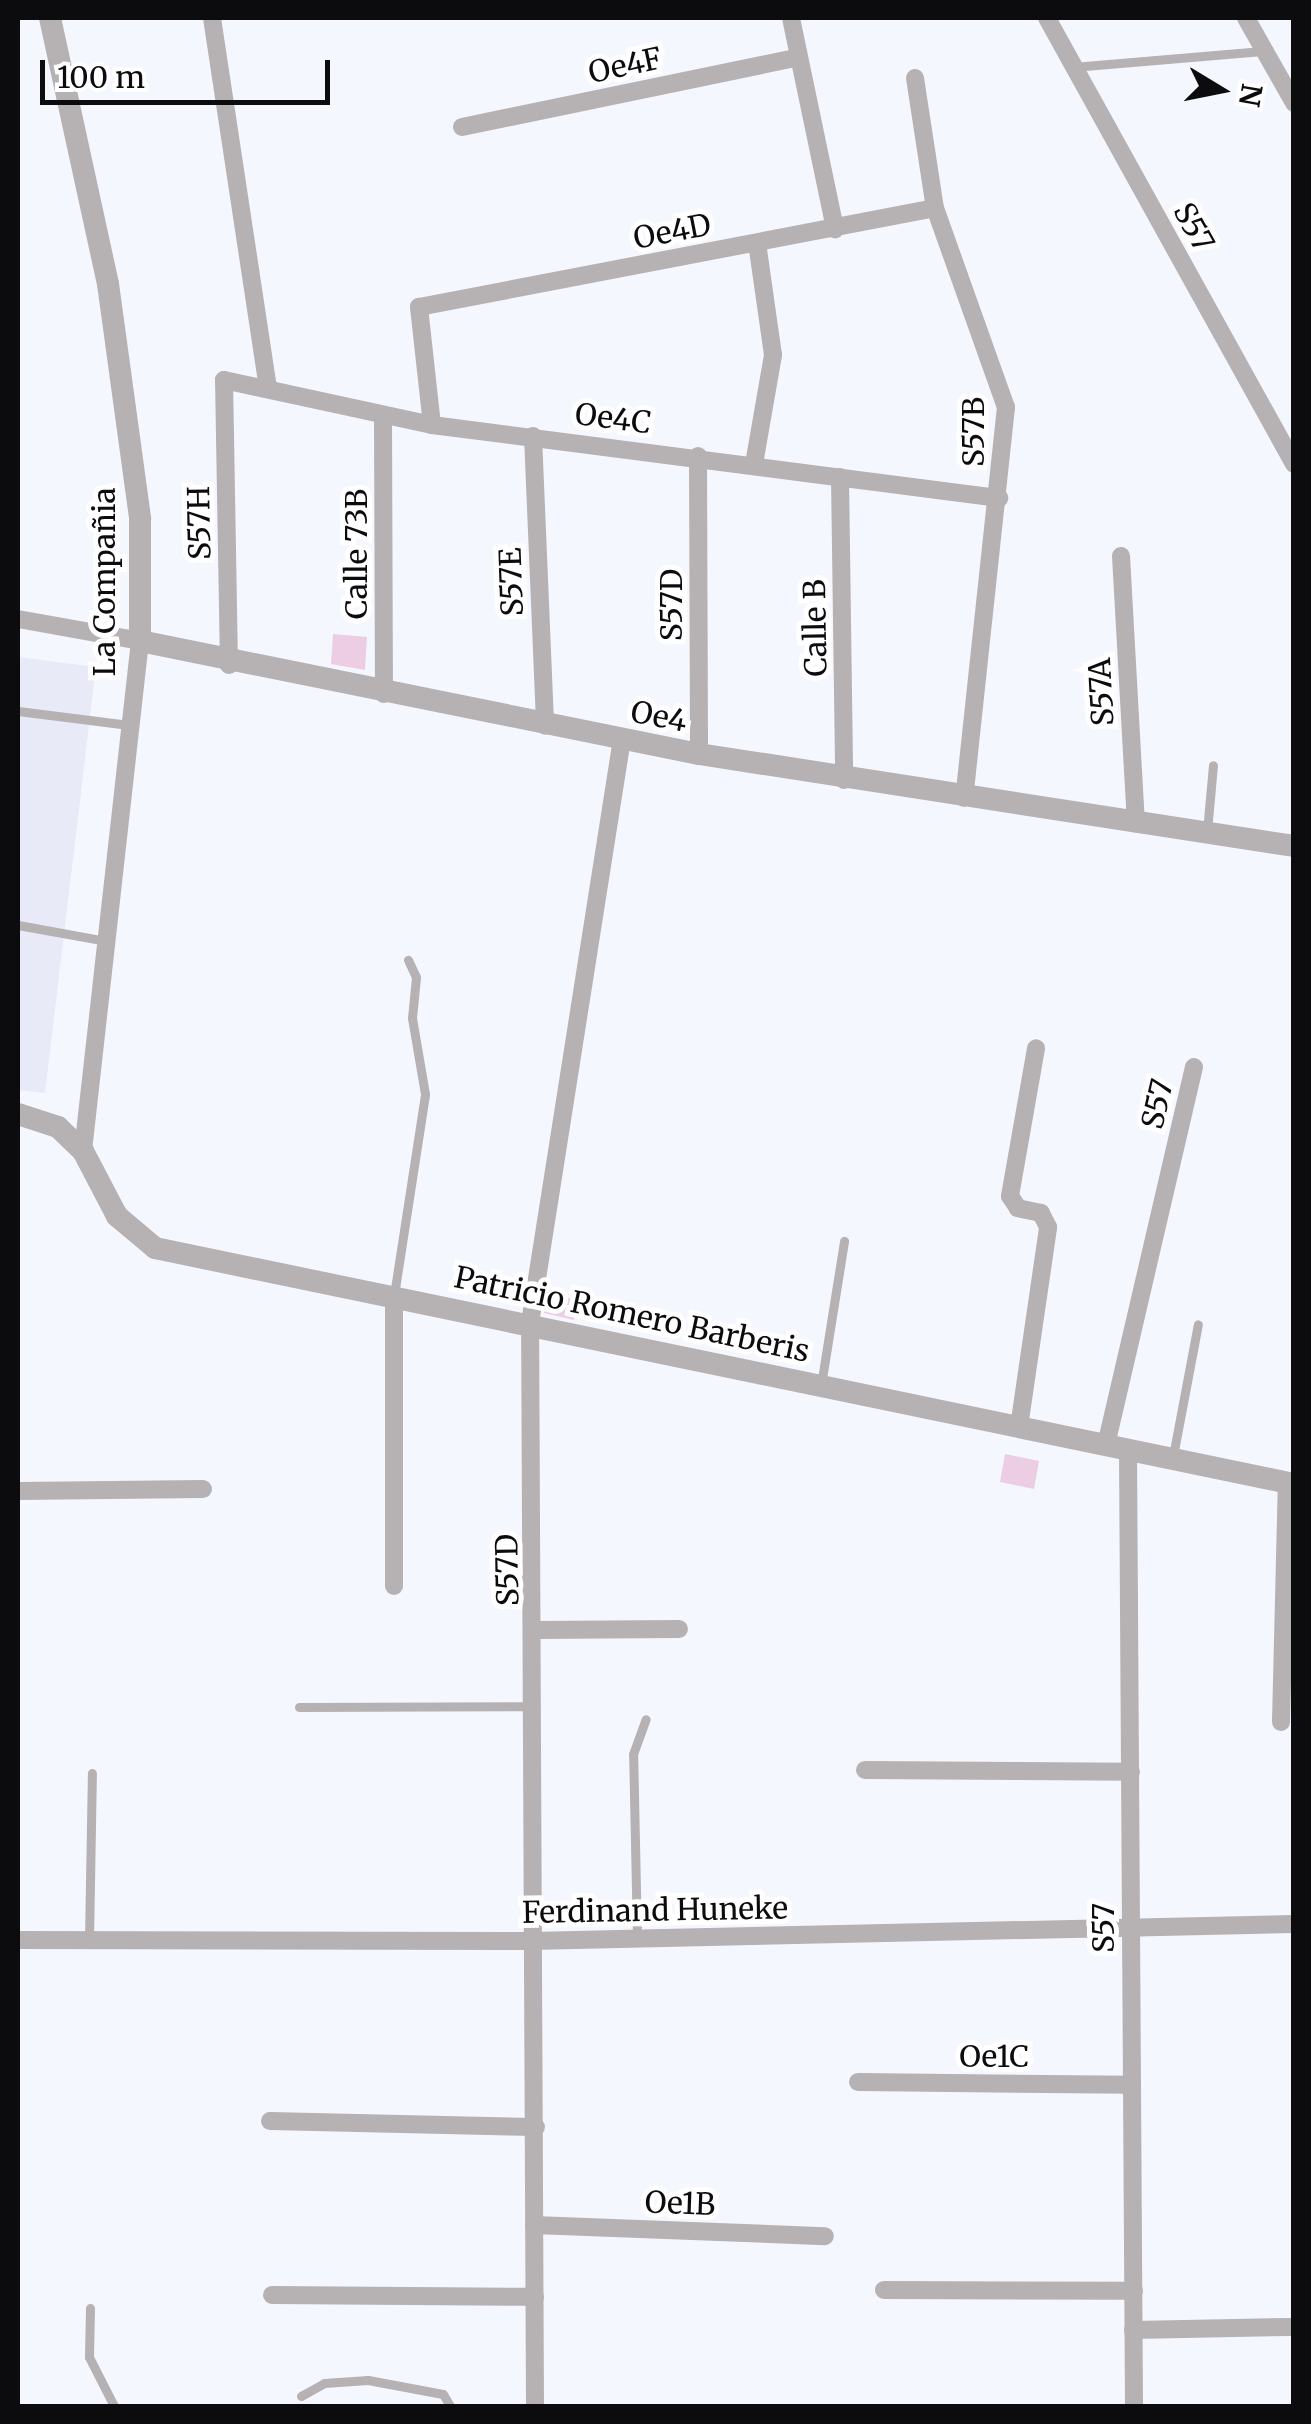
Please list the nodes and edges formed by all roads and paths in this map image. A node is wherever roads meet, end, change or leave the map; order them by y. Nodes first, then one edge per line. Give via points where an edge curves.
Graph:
1 (50, 18) edge
2 (212, 18) edge
3 (791, 18) edge
4 (1047, 18) edge
5 (1246, 18) edge
6 (1265, 51) junction
7 (799, 57) junction
8 (1073, 67) junction
9 (915, 78) dead end
10 (1293, 99) edge
11 (462, 127) dead end
12 (935, 208) junction
13 (835, 228) junction
14 (757, 243) junction
15 (224, 380) joint
16 (268, 386) junction
17 (383, 415) junction
18 (432, 425) junction
19 (533, 436) junction
20 (698, 456) junction
21 (754, 464) junction
22 (1294, 464) edge
23 (840, 477) junction
24 (999, 498) junction
25 (1121, 556) dead end
26 (18, 620) edge
27 (140, 641) junction
28 (229, 665) junction
29 (384, 694) junction
30 (18, 712) edge
31 (129, 725) junction
32 (544, 726) junction
33 (622, 739) junction
34 (700, 754) junction
35 (1213, 766) dead end
36 (844, 780) junction
37 (964, 798) junction
38 (1136, 824) junction
39 (1207, 834) junction
40 (1294, 846) edge
41 (18, 925) edge
42 (106, 941) junction
43 (408, 960) dead end
44 (1036, 1048) dead end
45 (1194, 1067) dead end
46 (18, 1114) edge
47 (83, 1151) junction
48 (844, 1241) dead end
49 (394, 1295) junction
50 (530, 1323) junction
51 (1198, 1324) dead end
52 (822, 1384) junction
53 (1019, 1427) junction
54 (1118, 1447) junction
55 (1172, 1459) junction
56 (1290, 1484) edge
57 (203, 1489) dead end
58 (18, 1491) edge
59 (394, 1586) dead end
60 (679, 1629) dead end
61 (536, 1630) junction
62 (534, 1706) junction
63 (299, 1707) dead end
64 (646, 1719) dead end
65 (1281, 1722) dead end
66 (865, 1770) dead end
67 (92, 1772) dead end
68 (1131, 1772) junction
69 (1294, 1924) edge
70 (1131, 1925) junction
71 (637, 1938) junction
72 (18, 1940) edge
73 (89, 1940) junction
74 (531, 1941) junction
75 (858, 2082) dead end
76 (1130, 2085) junction
77 (270, 2121) dead end
78 (536, 2127) junction
79 (534, 2226) junction
80 (824, 2236) dead end
81 (884, 2290) dead end
82 (1134, 2291) junction
83 (272, 2295) dead end
84 (535, 2297) junction
85 (90, 2308) dead end
86 (1294, 2327) edge
87 (1133, 2330) junction
88 (301, 2396) dead end
89 (114, 2406) edge
90 (450, 2406) edge
91 (536, 2406) edge
92 (1134, 2406) edge

1 - 27 street, La Compañia via 108,284 140,518
2 - 16 street
3 - 7 street
4 - 8 street, S57
5 - 6 street
6 - 8 lane
6 - 10 street
7 - 11 street, Oe4F
7 - 13 street
8 - 22 street, S57
9 - 12 street, S57B
12 - 13 street, Oe4D
12 - 24 street, S57B via 1002,392
13 - 14 street, Oe4D
14 - 18 street, Oe4D via 419,307
14 - 21 street via 773,355
15 - 16 street, Oe4C
15 - 28 street, S57H
16 - 17 street, Oe4C
17 - 18 street, Oe4C
17 - 29 street, Calle 73B
18 - 19 street, Oe4C
19 - 20 street, Oe4C
19 - 32 street, S57E
20 - 21 street, Oe4C
20 - 34 street, S57D
21 - 23 street, Oe4C
23 - 24 street, Oe4C
23 - 36 street, Calle B
24 - 37 street, S57B
25 - 38 street, S57A
26 - 27 street, Oe4
27 - 28 street, Oe4
27 - 31 street, La Compañia
28 - 29 street, Oe4
29 - 32 street, Oe4
30 - 31 lane
31 - 42 street, La Compañia
32 - 33 street, Oe4
33 - 34 street, Oe4
33 - 50 street, S57D
34 - 36 street, Oe4
35 - 39 lane
36 - 37 street, Oe4
37 - 38 street, Oe4
38 - 39 street, Oe4
39 - 40 street, Oe4
41 - 42 lane
42 - 47 street, La Compañia
43 - 49 lane via 416,976 412,1018 425,1094
44 - 53 street via 1010,1196 1018,1208 1041,1213 1048,1227
45 - 54 street, S57
46 - 47 street, Patricio Romero Barberis via 58,1127
47 - 49 street, Patricio Romero Barberis via 117,1216 155,1248
48 - 52 lane
49 - 50 street, Patricio Romero Barberis
49 - 59 street
50 - 52 street, Patricio Romero Barberis
50 - 61 street, S57D
51 - 55 lane
52 - 53 street, Patricio Romero Barberis
53 - 54 street, Patricio Romero Barberis
54 - 55 street, Patricio Romero Barberis
54 - 68 street, S57
55 - 56 street, Patricio Romero Barberis
56 - 65 street
57 - 58 street
60 - 61 street
61 - 62 street, S57D
62 - 63 lane
62 - 74 street, S57D
64 - 71 lane via 633,1754
66 - 68 street
67 - 73 lane
68 - 70 street, S57
69 - 70 street, Ferdinand Huneke
70 - 71 street, Ferdinand Huneke
70 - 76 street, S57
71 - 74 street, Ferdinand Huneke
72 - 73 street, Ferdinand Huneke
73 - 74 street, Ferdinand Huneke
74 - 78 street, S57D
75 - 76 street, Oe1C
76 - 82 street, S57
77 - 78 street
78 - 79 street, S57D
79 - 80 street, Oe1B
79 - 84 street, S57D
81 - 82 street
82 - 87 street, S57
83 - 84 street
84 - 91 street, S57D
85 - 89 lane via 89,2357
86 - 87 street
87 - 92 street, S57
88 - 90 lane via 324,2383 368,2380 443,2394

